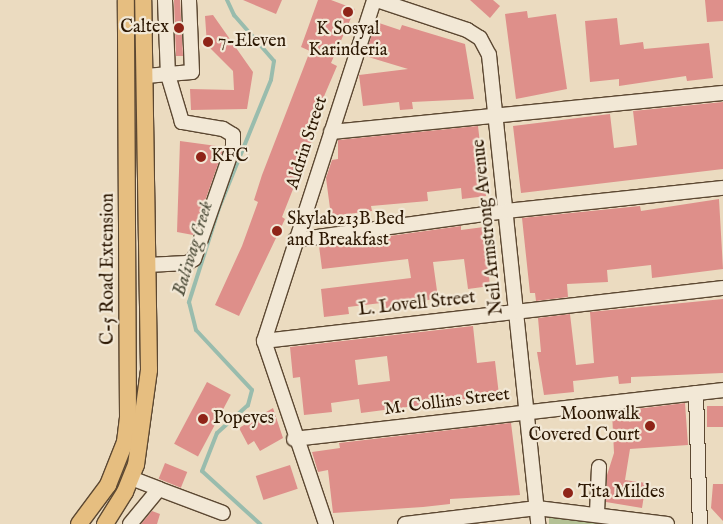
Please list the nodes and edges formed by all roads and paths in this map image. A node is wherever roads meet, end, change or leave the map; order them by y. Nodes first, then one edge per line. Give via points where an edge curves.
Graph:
1 (126, 0) edge
2 (144, 0) edge
3 (165, 0) edge
4 (189, 0) edge
5 (376, 0) edge
6 (168, 74) junction
7 (146, 76) junction
8 (723, 93) edge
9 (497, 116) junction
10 (331, 132) junction
11 (723, 188) edge
12 (506, 211) junction
13 (295, 240) junction
14 (147, 265) junction
15 (723, 288) edge
16 (516, 312) junction
17 (264, 341) junction
18 (723, 390) edge
19 (696, 393) junction
20 (526, 412) junction
21 (294, 440) junction
22 (598, 467) dead end
23 (131, 478) junction
24 (159, 489) junction
25 (537, 508) junction
26 (597, 512) junction
27 (223, 513) dead end
28 (622, 521) edge
29 (79, 524) edge
30 (105, 524) edge
31 (130, 524) edge
32 (326, 524) edge
33 (405, 524) edge
34 (538, 524) edge
35 (666, 524) edge
36 (700, 524) edge

1 - 29 main road, C-5 Road Extension via 128,416 125,442 108,486
2 - 7 main road
3 - 6 street
4 - 6 street via 193,69 190,74
5 - 9 street, Neil Armstrong Avenue via 467,30 480,38 489,55
5 - 10 street, Aldrin Street
6 - 7 street
6 - 14 street via 182,122 223,129 233,135 233,146 194,259 187,263
7 - 14 main road
8 - 9 street
9 - 10 street
9 - 12 street, Neil Armstrong Avenue
10 - 13 street, Aldrin Street
11 - 12 street
12 - 13 street
12 - 16 street, Neil Armstrong Avenue
13 - 17 street, Aldrin Street
14 - 23 main road via 149,370 140,449
15 - 16 street, L. Lovell Street
16 - 17 street, L. Lovell Street
16 - 20 street, Neil Armstrong Avenue
17 - 21 street
18 - 19 street, M. Collins Street
19 - 20 street, M. Collins Street
19 - 36 street
20 - 21 street, M. Collins Street
20 - 25 street, Neil Armstrong Avenue
21 - 32 street
22 - 26 street
23 - 24 street
23 - 30 main road
24 - 27 street
24 - 31 street via 148,498
25 - 26 street
25 - 33 street
25 - 34 street, Neil Armstrong Avenue
26 - 28 street
28 - 35 street

